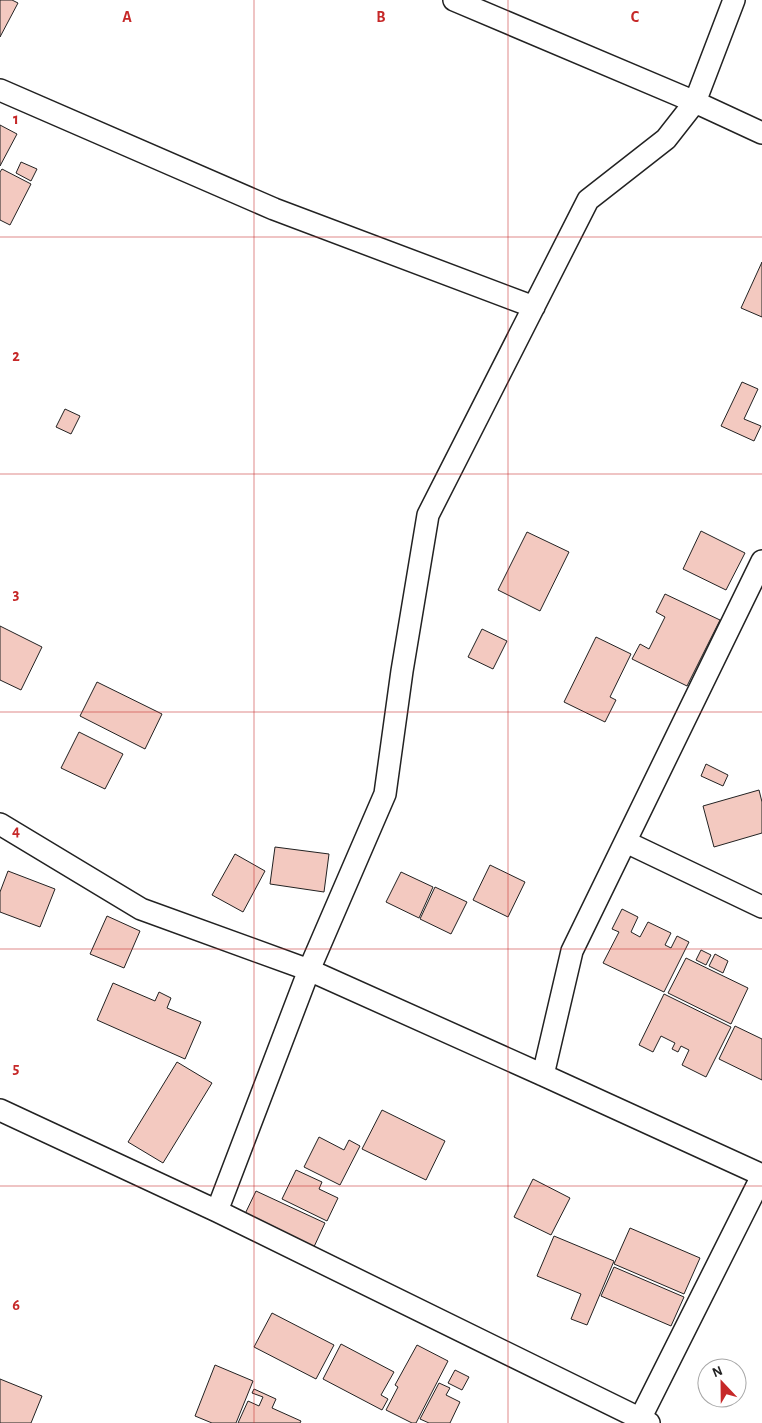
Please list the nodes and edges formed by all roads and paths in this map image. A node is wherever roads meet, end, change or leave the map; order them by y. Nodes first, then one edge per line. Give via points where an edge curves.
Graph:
1 (454, 0) edge
2 (734, 0) edge
3 (0, 90) edge
4 (695, 102) junction
5 (762, 133) edge
6 (534, 308) junction
7 (762, 561) edge
8 (0, 824) edge
9 (626, 842) junction
10 (762, 907) edge
11 (309, 970) junction
12 (543, 1075) junction
13 (0, 1110) edge
14 (762, 1176) edge
15 (217, 1211) junction
16 (642, 1422) edge

1 - 4 street
2 - 4 street
3 - 6 street via 274,209
4 - 5 street
4 - 6 street via 666,139 588,200
6 - 11 street via 428,515 385,794
7 - 9 street
8 - 11 street via 141,909
9 - 10 street
9 - 12 street via 572,951
11 - 12 street
11 - 15 street
12 - 14 street
13 - 15 street
14 - 16 street
15 - 16 street

